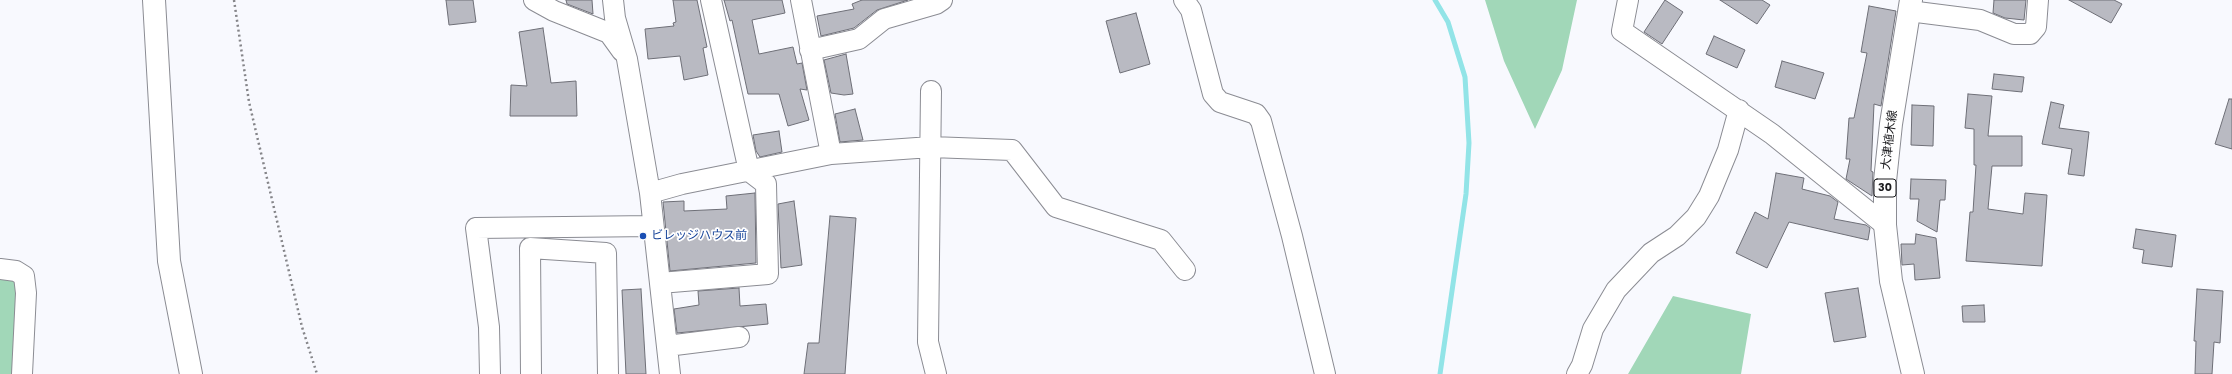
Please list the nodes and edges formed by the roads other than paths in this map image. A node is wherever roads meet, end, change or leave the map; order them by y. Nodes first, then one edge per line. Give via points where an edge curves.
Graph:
1 (154, 0) edge
2 (534, 0) edge
3 (613, 0) edge
4 (712, 0) edge
5 (942, 0) edge
6 (1184, 0) edge
7 (1628, 0) edge
8 (2038, 0) edge
9 (804, 2) edge
10 (1910, 5) edge
11 (810, 50) junction
12 (628, 59) junction
13 (931, 91) dead end
14 (1739, 110) junction
15 (931, 146) junction
16 (831, 154) junction
17 (749, 171) junction
18 (650, 193) junction
19 (1885, 224) junction
20 (653, 226) junction
21 (0, 269) edge
22 (1185, 270) dead end
23 (660, 283) junction
24 (739, 337) dead end
25 (667, 346) junction
26 (22, 374) edge
27 (192, 374) edge
28 (490, 374) edge
29 (531, 374) edge
30 (608, 374) edge
31 (670, 374) edge
32 (936, 374) edge
33 (1324, 374) edge
34 (1577, 374) edge
35 (1913, 374) edge

1 - 27 street via 169,261
2 - 12 street via 554,11 609,33
3 - 12 street via 615,18
4 - 17 street
5 - 11 street via 884,20 859,39
6 - 33 street via 1191,10 1213,94 1220,102 1256,114 1261,121 1292,236
7 - 14 street via 1622,31
8 - 10 street via 2036,27 2030,34 2014,34 1980,20
9 - 11 street
10 - 19 street, 大津植木線 / 30 via 1886,174
11 - 16 street
12 - 18 street
13 - 15 street
14 - 19 street
14 - 34 street via 1728,150 1709,196 1696,217 1677,236 1651,253 1616,290 1593,329
15 - 16 street
15 - 22 street via 1012,150 1056,207 1161,240
15 - 32 street via 928,342
16 - 17 street
17 - 18 street
17 - 23 street via 766,184 768,274
18 - 20 street
19 - 35 street, 大津植木線 / 30 via 1891,281
20 - 23 street
20 - 28 street via 476,228 489,327
21 - 26 street via 16,271 24,276 26,293
23 - 25 street
24 - 25 street
25 - 31 street
29 - 30 street via 530,248 606,253

